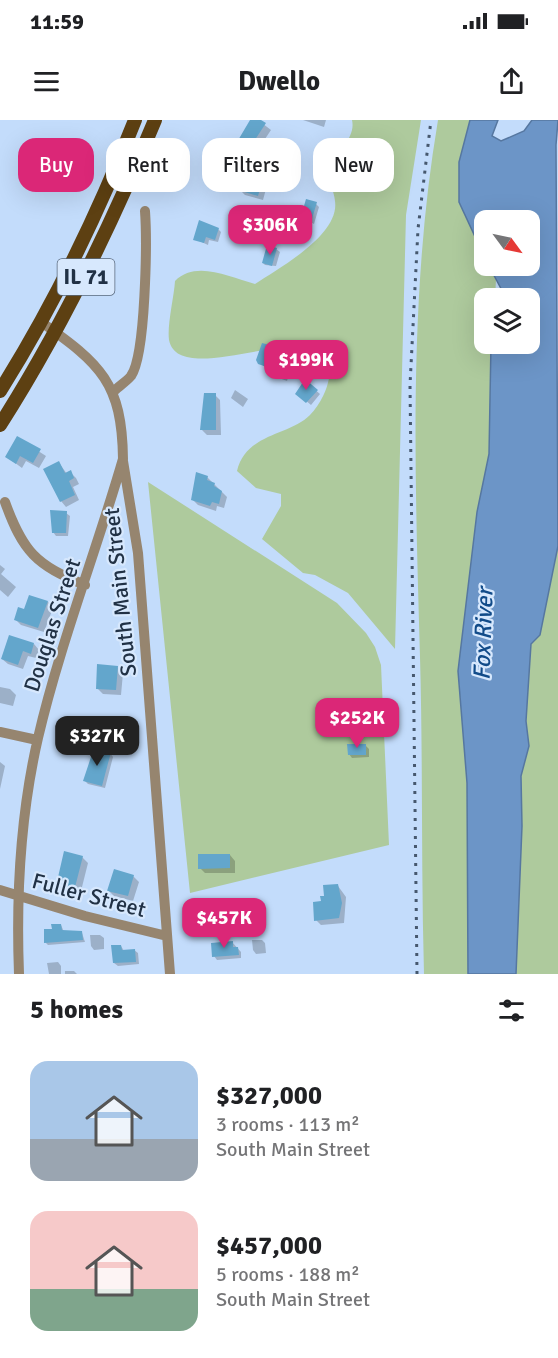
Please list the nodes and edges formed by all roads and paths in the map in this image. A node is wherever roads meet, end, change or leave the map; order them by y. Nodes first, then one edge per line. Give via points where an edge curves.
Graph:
1 (135, 120) edge
2 (155, 120) edge
3 (145, 211) dead end
4 (41, 322) junction
5 (56, 332) junction
6 (0, 391) edge
7 (114, 391) junction
8 (0, 425) edge
9 (123, 459) junction
10 (5, 502) dead end
11 (85, 585) junction
12 (0, 732) edge
13 (37, 740) junction
14 (0, 890) edge
15 (18, 896) junction
16 (168, 936) junction
17 (19, 974) edge
18 (170, 974) edge

1 - 4 main road, IL 71 via 111,181
2 - 5 main road, IL 71 via 100,246
3 - 7 street via 136,364 131,376
4 - 5 street, Douglas Street
4 - 6 main road, IL 71
5 - 7 street, Douglas Street via 83,354
5 - 8 main road, IL 71
7 - 9 street, Douglas Street
9 - 11 street, Douglas Street
9 - 16 street, South Main Street via 138,553
10 - 11 street via 16,532 31,554 53,571
11 - 13 street, Douglas Street
12 - 13 street
13 - 15 street, Douglas Street via 21,839
14 - 15 street, Fuller Street
15 - 16 street, Fuller Street
15 - 17 street, Douglas Street
16 - 18 street, South Main Street

